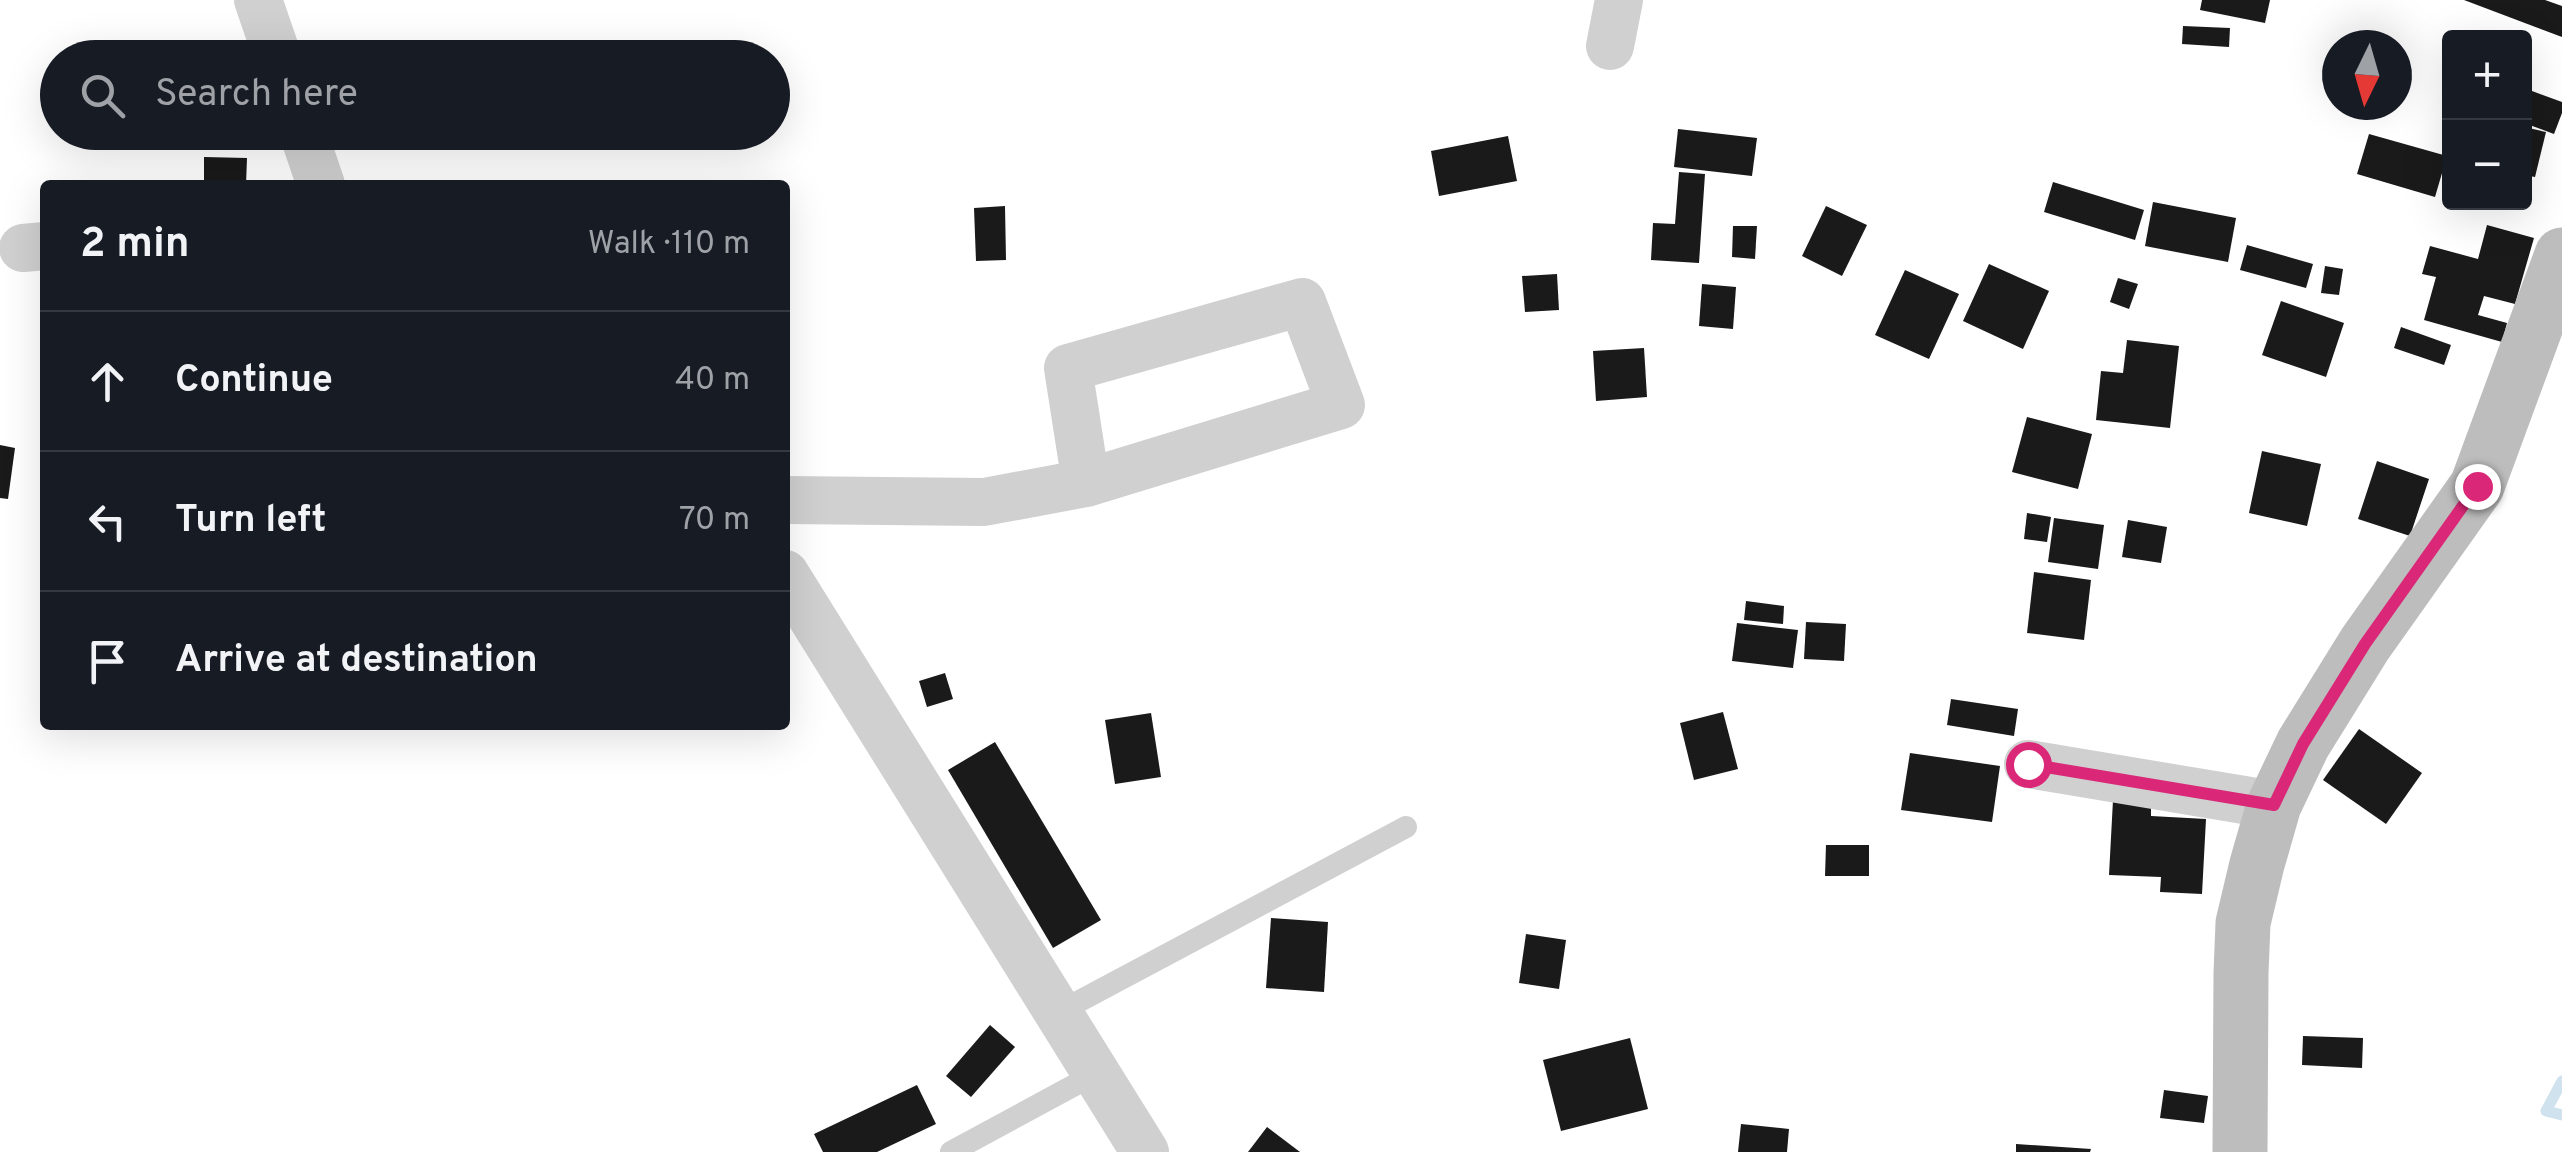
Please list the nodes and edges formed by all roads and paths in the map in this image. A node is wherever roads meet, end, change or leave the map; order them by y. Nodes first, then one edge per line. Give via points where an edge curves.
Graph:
1 (258, 0) edge
2 (1620, 0) edge
3 (272, 40) edge
4 (1610, 46) dead end
5 (309, 150) edge
6 (319, 180) edge
7 (2562, 255) edge
8 (1086, 483) junction
9 (790, 500) edge
10 (790, 582) edge
11 (2028, 764) dead end
12 (2274, 805) junction
13 (1406, 827) dead end
14 (1059, 1012) junction
15 (1095, 1074) junction
16 (951, 1152) edge
17 (1145, 1152) edge
18 (2240, 1152) edge

1 - 3 street
2 - 4 street
5 - 6 street
7 - 12 main road via 2477,486 2365,644
8 - 8 street via 1068,368 1302,302 1341,405
8 - 9 street via 984,502
10 - 14 street
11 - 12 street
12 - 18 main road via 2243,922
13 - 14 lane
14 - 15 street
15 - 16 lane
15 - 17 street

